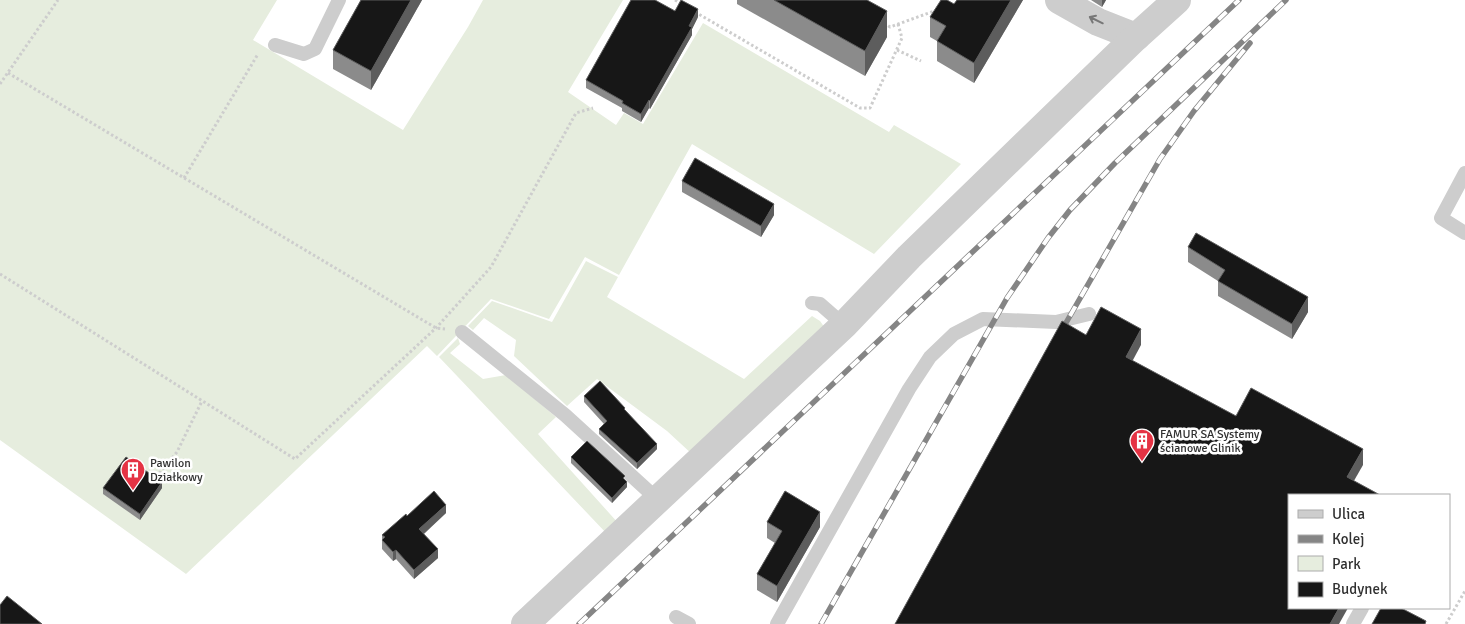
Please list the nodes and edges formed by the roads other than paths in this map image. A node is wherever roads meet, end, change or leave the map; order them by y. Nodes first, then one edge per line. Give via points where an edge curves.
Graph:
1 (339, 0) edge
2 (1059, 0) edge
3 (1177, 0) edge
4 (1136, 37) junction
5 (279, 46) road end
6 (1465, 173) edge
7 (1465, 233) edge
8 (812, 303) dead end
9 (1089, 314) dead end
10 (844, 325) junction
11 (462, 332) road end
12 (657, 499) junction
13 (1361, 609) edge
14 (676, 617) dead end
15 (525, 624) edge
16 (689, 624) edge
17 (777, 624) edge
18 (1353, 624) edge

1 - 5 lane via 315,49 304,54
4 -> 2 street via 1098,22
3 - 4 street
4 - 10 street
6 - 7 lane via 1441,218
8 - 10 lane via 820,304
9 - 17 lane via 1056,322 983,319 954,334 930,357
10 - 12 street
11 - 12 lane via 565,414
12 - 15 street
13 - 18 lane
14 - 16 lane

